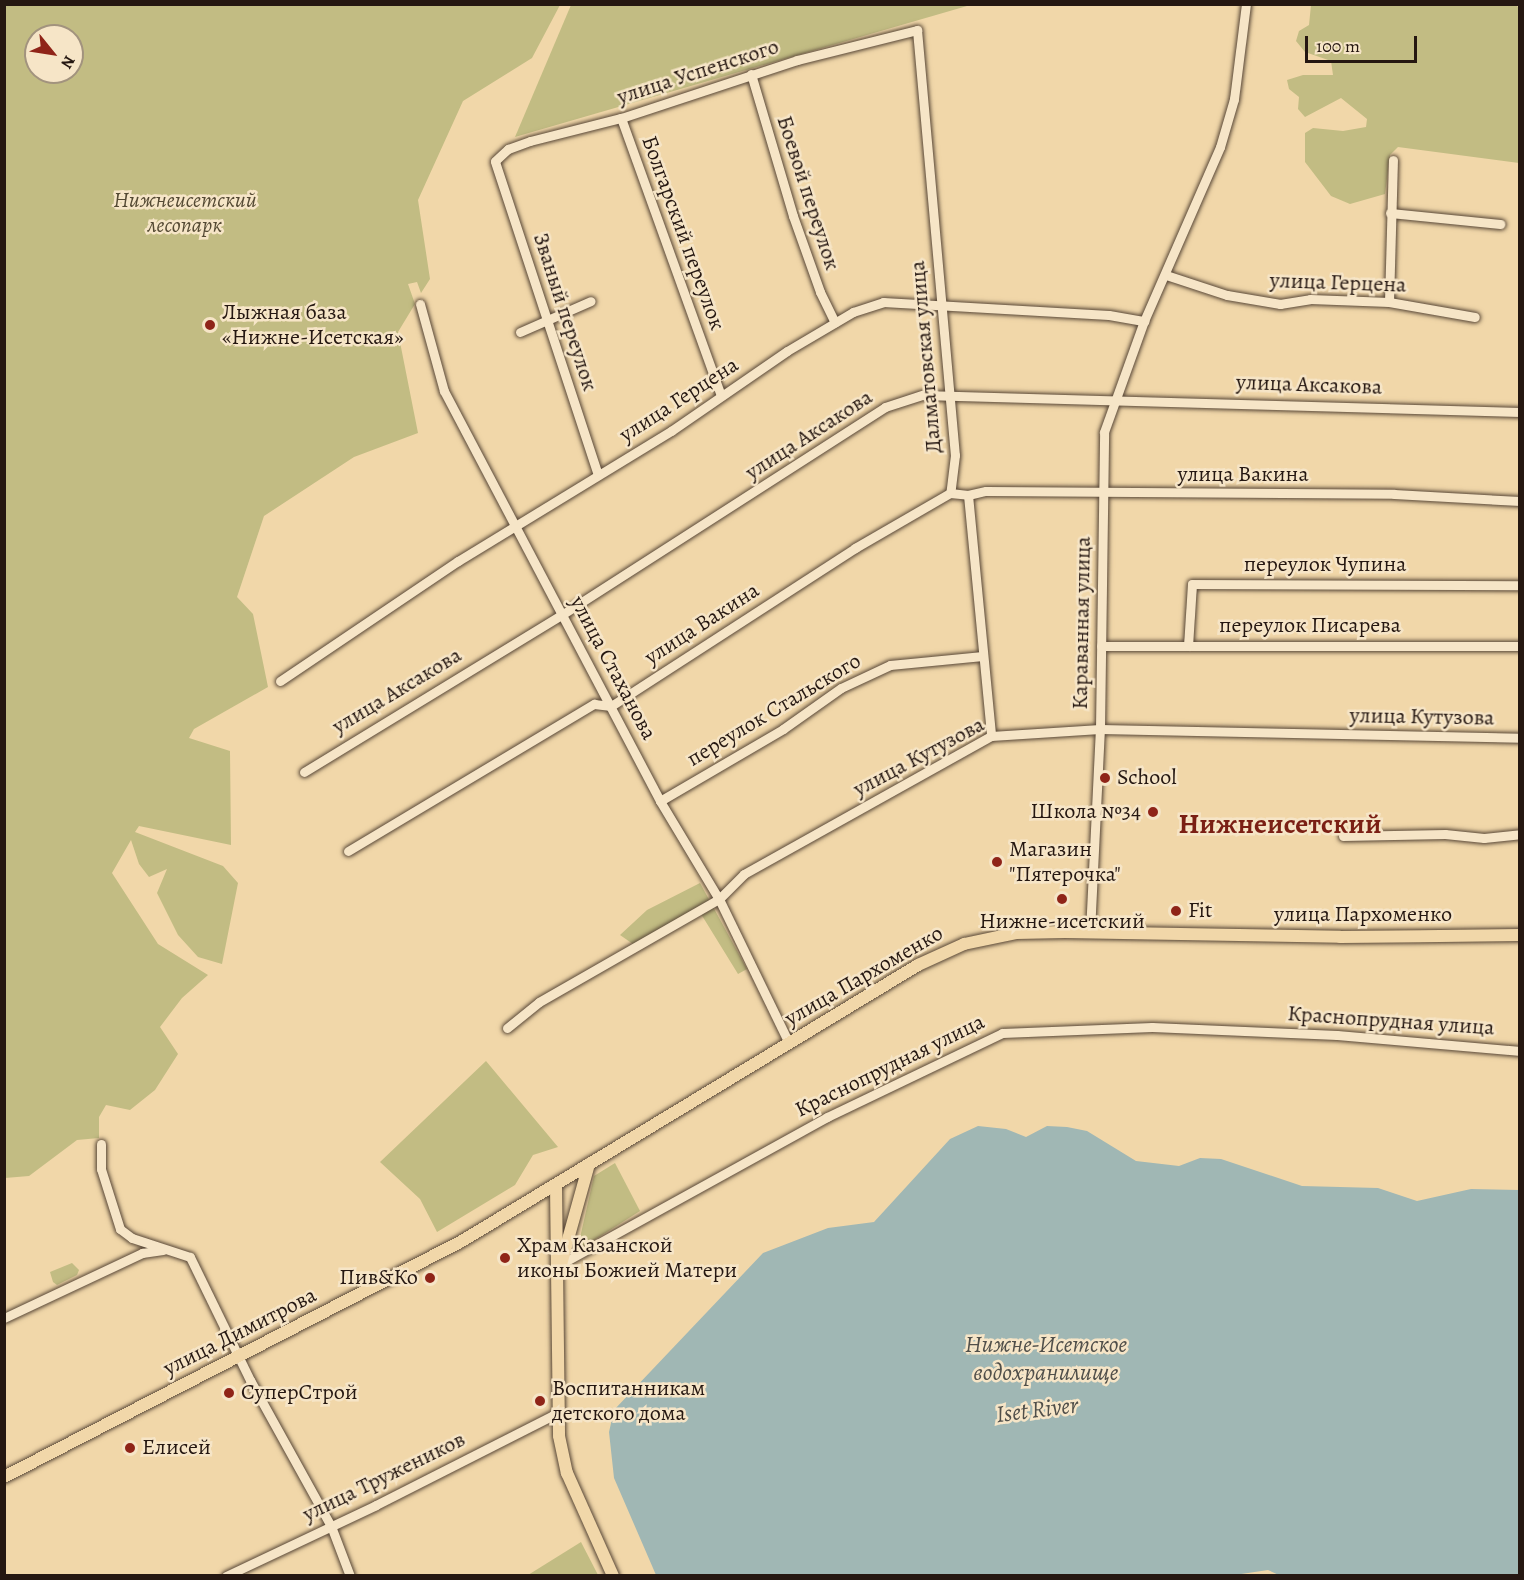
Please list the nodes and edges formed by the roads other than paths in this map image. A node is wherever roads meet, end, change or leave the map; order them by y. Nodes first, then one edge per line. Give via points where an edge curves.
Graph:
1 (1246, 4) edge
2 (917, 30) joint
3 (751, 74) junction
4 (621, 118) junction
5 (1393, 160) dead end
6 (495, 161) joint
7 (1390, 213) junction
8 (1500, 224) dead end
9 (1166, 275) junction
10 (591, 301) dead end
11 (1389, 302) junction
12 (420, 304) dead end
13 (942, 305) junction
14 (1475, 317) dead end
15 (547, 319) junction
16 (1144, 321) junction
17 (835, 323) junction
18 (520, 332) dead end
19 (721, 396) junction
20 (950, 397) junction
21 (1113, 400) junction
22 (1520, 412) edge
23 (598, 475) junction
24 (950, 493) junction
25 (968, 495) junction
26 (1104, 495) junction
27 (1520, 501) edge
28 (515, 525) junction
29 (1520, 585) edge
30 (563, 614) junction
31 (1101, 646) junction
32 (1188, 646) junction
33 (1520, 646) edge
34 (982, 656) junction
35 (280, 681) dead end
36 (611, 706) junction
37 (1100, 729) junction
38 (991, 736) junction
39 (1520, 738) edge
40 (304, 772) dead end
41 (660, 801) junction
42 (1520, 834) edge
43 (1342, 836) dead end
44 (348, 851) dead end
45 (719, 899) junction
46 (1090, 932) junction
47 (1520, 935) edge
48 (507, 1028) dead end
49 (789, 1043) junction
50 (1520, 1051) edge
51 (101, 1144) dead end
52 (590, 1164) junction
53 (556, 1186) junction
54 (166, 1249) junction
55 (561, 1264) junction
56 (557, 1281) junction
57 (4, 1318) edge
58 (239, 1356) junction
59 (559, 1412) junction
60 (4, 1477) edge
61 (331, 1526) junction
62 (226, 1575) edge
63 (350, 1575) edge
64 (613, 1575) edge

1 - 9 street, Караванная улица via 1234,99 1220,147
2 - 3 street, улица Успенского
2 - 13 street, Далматовская улица
3 - 4 street, улица Успенского
3 - 17 street, Боевой переулок via 793,216
4 - 6 street, улица Успенского via 508,149
4 - 19 street, Болгарский переулок
5 - 7 street
6 - 15 street, Званый переулок
7 - 8 street
7 - 11 street
9 - 11 street, улица Герцена via 1227,295 1280,304 1310,299
9 - 16 street, Караванная улица
10 - 15 street
11 - 14 street, улица Герцена
12 - 28 street, улица Стаханова via 444,391
13 - 16 street, улица Герцена via 1109,315
13 - 17 street, улица Герцена via 883,302
13 - 20 street, Далматовская улица
15 - 18 street
15 - 23 street, Званый переулок
16 - 21 street, Караванная улица
17 - 19 street, улица Герцена
19 - 23 street, улица Герцена
20 - 21 street, улица Аксакова
20 - 24 street, Далматовская улица via 956,454
20 - 30 street, улица Аксакова via 923,395 885,407
21 - 22 street, улица Аксакова
21 - 26 street, Караванная улица via 1104,432
23 - 28 street, улица Герцена
24 - 25 street
24 - 36 street, улица Вакина via 845,554
25 - 26 street, улица Вакина via 986,491
25 - 34 street
26 - 27 street, улица Вакина via 1394,494
26 - 31 street, Караванная улица
28 - 30 street, улица Стаханова
28 - 35 street, улица Герцена
29 - 32 street, переулок Чупина via 1192,584
30 - 36 street, улица Стаханова
30 - 40 street, улица Аксакова
31 - 32 street, переулок Писарева
31 - 37 street, Караванная улица
32 - 33 street, переулок Писарева
34 - 38 street
34 - 41 street, переулок Стальского via 890,665 841,688 783,729
36 - 41 street, улица Стаханова
36 - 44 street, улица Вакина via 594,704
37 - 38 street, улица Кутузова
37 - 39 street, улица Кутузова
37 - 46 street, Караванная улица
38 - 45 street, улица Кутузова via 744,874
41 - 45 street, улица Стаханова
42 - 43 street via 1484,838 1445,834
45 - 48 street, улица Кутузова via 539,1002
45 - 49 street, улица Стаханова
46 - 47 main road, улица Пархоменко via 1340,937
46 - 49 main road, улица Пархоменко via 1016,933 964,944 918,965
49 - 52 main road, улица Пархоменко
50 - 55 street, Краснопрудная улица via 1337,1035 1152,1027 1002,1033 827,1117
51 - 54 street via 101,1169 120,1229 132,1238
52 - 53 main road, улица Пархоменко
52 - 55 main road
53 - 56 main road
53 - 58 main road, улица Димитрова via 462,1241
54 - 57 street via 142,1253
54 - 58 street via 190,1257
55 - 56 main road
56 - 59 main road
58 - 60 main road, улица Димитрова
58 - 61 street
59 - 61 street, улица Тружеников
59 - 64 main road via 567,1473
61 - 62 street, улица Тружеников
61 - 63 street

